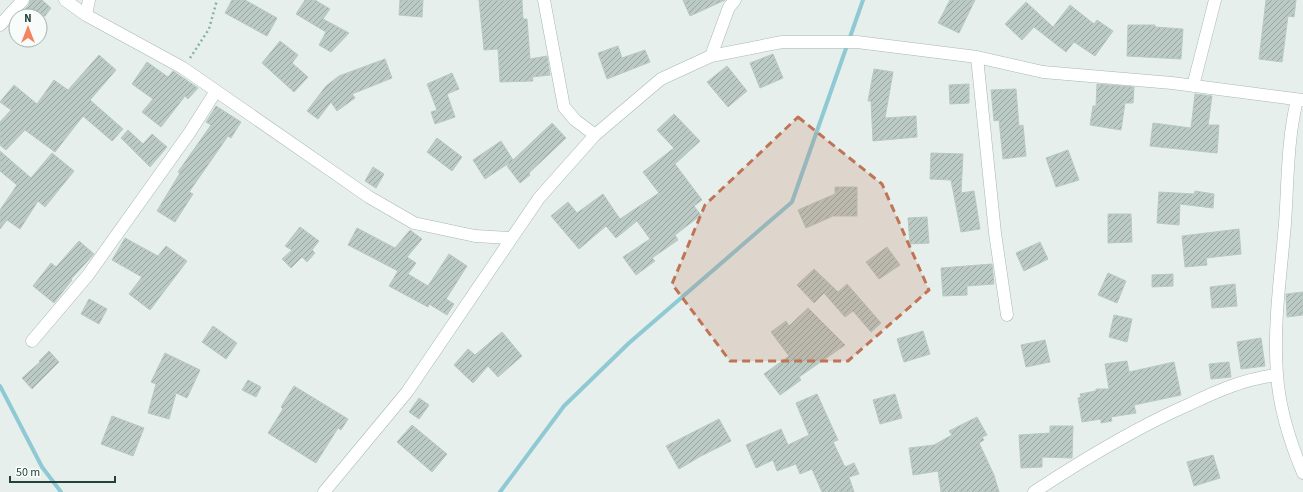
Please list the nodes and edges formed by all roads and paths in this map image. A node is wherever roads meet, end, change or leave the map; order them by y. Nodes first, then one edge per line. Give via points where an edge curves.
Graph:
1 (23, 0) edge
2 (65, 0) edge
3 (89, 0) edge
4 (217, 0) edge
5 (544, 0) edge
6 (735, 0) edge
7 (1215, 0) edge
8 (86, 15) junction
9 (0, 26) edge
10 (711, 56) junction
11 (977, 57) junction
12 (183, 68) junction
13 (1192, 86) junction
14 (216, 91) junction
15 (1300, 100) edge
16 (594, 135) junction
17 (511, 238) junction
18 (1007, 315) dead end
19 (32, 341) dead end
20 (1277, 374) junction
21 (1303, 473) edge
22 (324, 492) edge
23 (1034, 492) edge

1 - 9 street
2 - 8 street
3 - 8 street
4 - 12 path via 209,29
5 - 16 street via 564,107
6 - 10 street via 729,7
7 - 13 street
8 - 12 street
10 - 11 street via 782,42 857,42
10 - 16 street via 661,79
11 - 13 street via 1043,72
11 - 18 street via 995,233
12 - 14 street
13 - 15 street
14 - 17 street via 369,197 414,223 475,236
14 - 19 street via 190,132 88,274
15 - 20 street via 1288,153 1278,284
16 - 17 street via 539,198
17 - 22 street via 407,392
20 - 21 street via 1282,410
20 - 23 street via 1253,378 1169,413 1070,467

